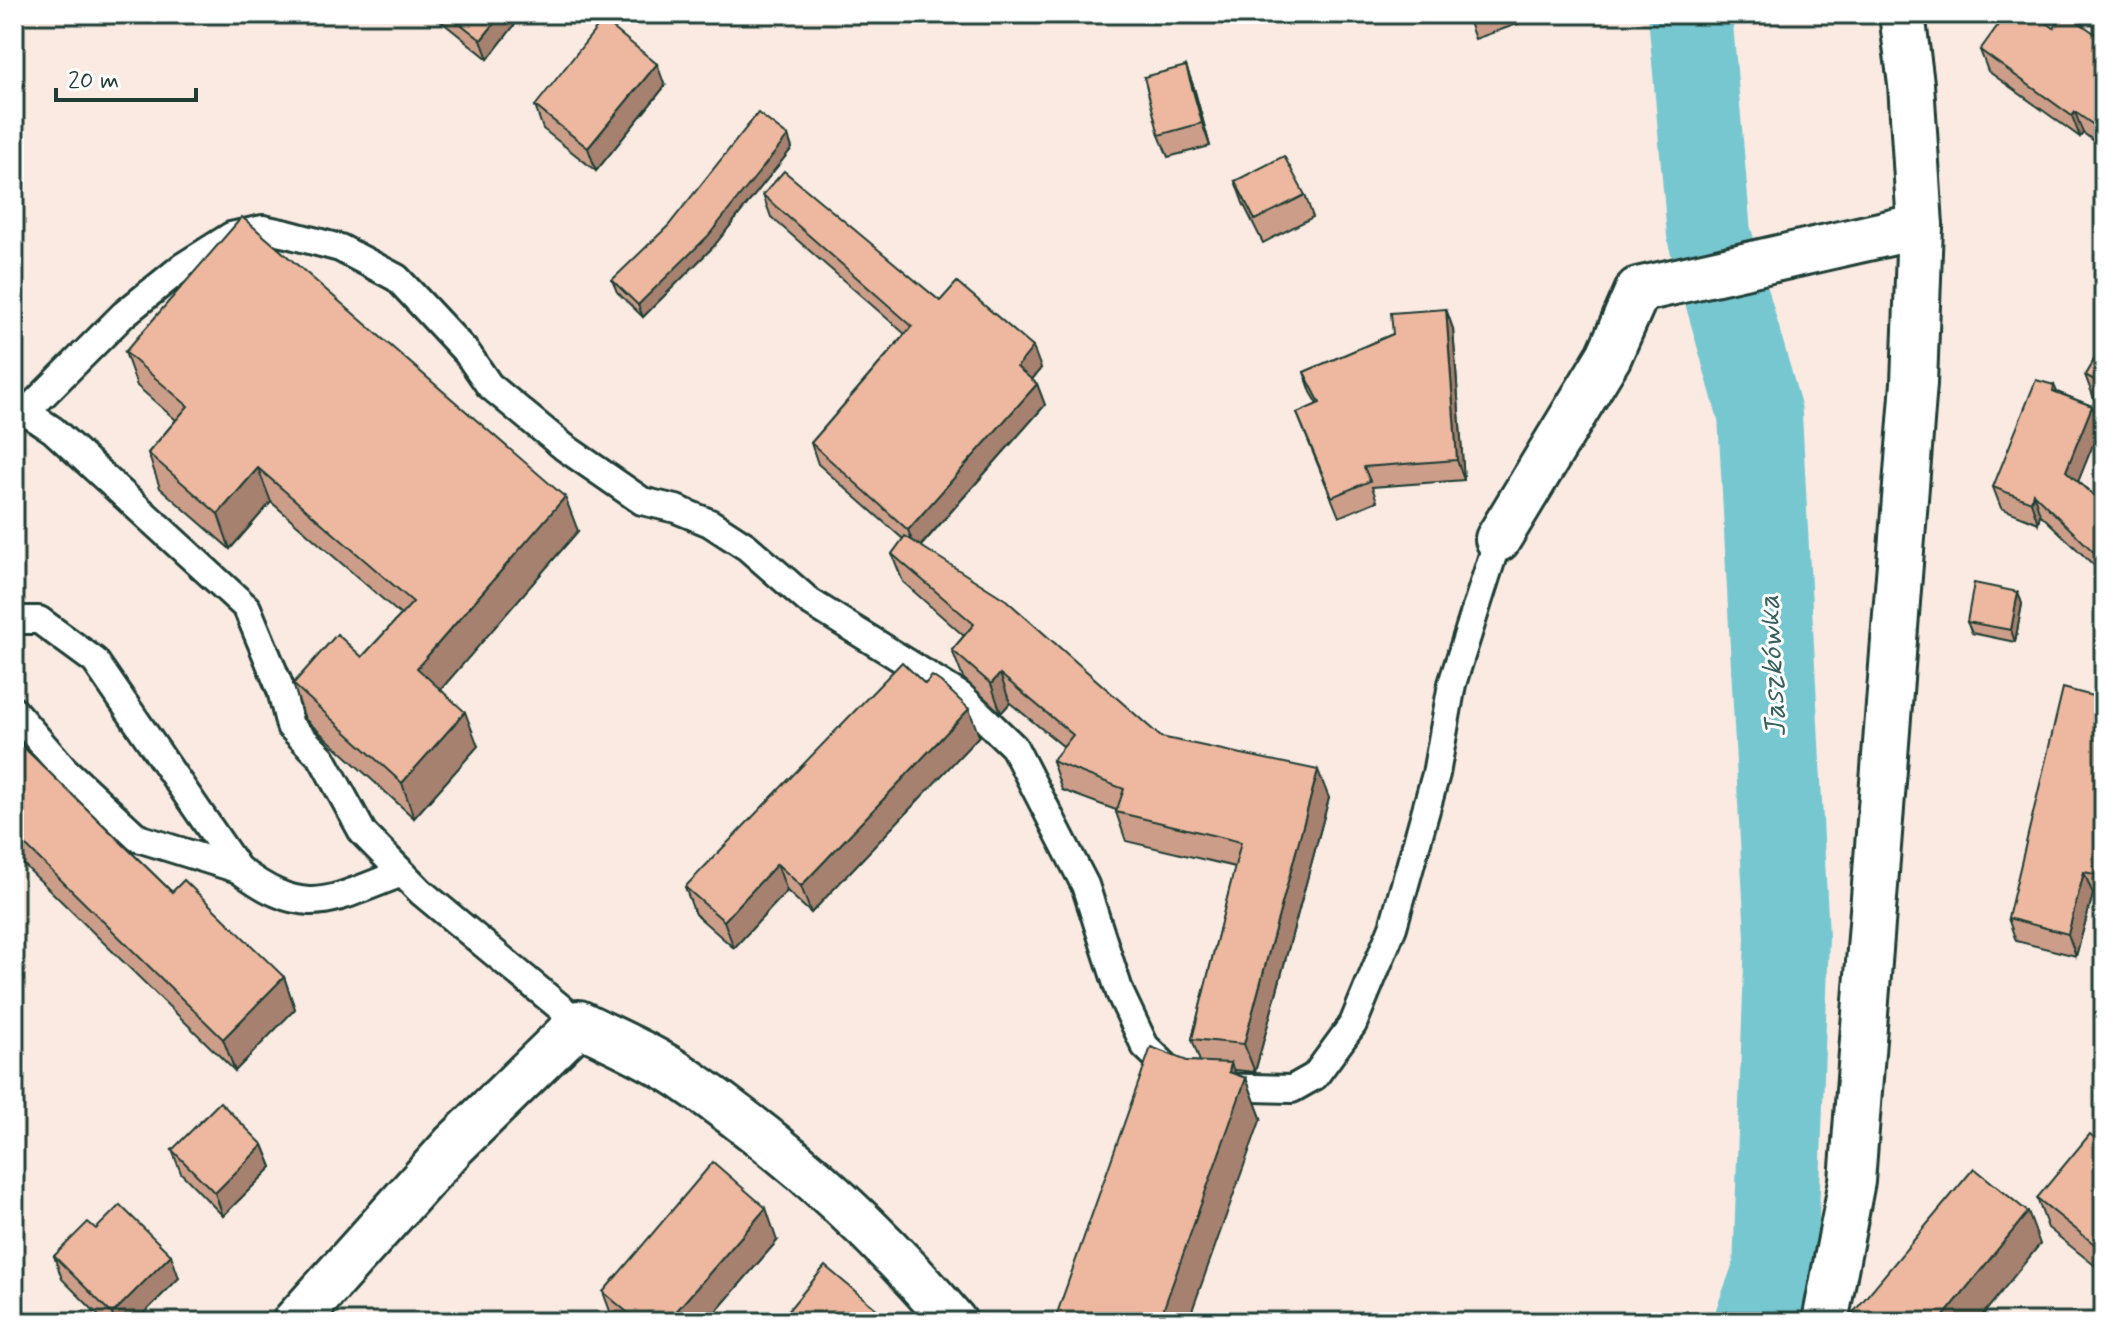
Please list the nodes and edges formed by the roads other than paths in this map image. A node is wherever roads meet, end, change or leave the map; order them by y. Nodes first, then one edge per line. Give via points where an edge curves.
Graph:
1 (1902, 14) edge
2 (1920, 226) junction
3 (20, 408) edge
4 (1498, 539) joint
5 (14, 620) edge
6 (14, 711) edge
7 (238, 869) junction
8 (402, 873) junction
9 (579, 1023) junction
10 (295, 1322) edge
11 (954, 1322) edge
12 (1825, 1322) edge

1 - 2 street
2 - 4 street via 1638,290 1609,356
2 - 12 street via 1914,383 1852,1181
3 - 4 lane via 124,314 231,236 263,229 287,234 340,248 397,278 467,353 489,385 564,447 642,501 710,523 747,547 810,602 961,696 1014,747 1085,885 1120,993 1145,1046 1174,1074 1207,1087 1292,1089 1315,1076 1353,1024 1393,927 1436,774 1452,684
3 - 8 lane via 53,430 247,608 290,726 322,758 363,833
5 - 7 lane via 39,620 95,661
6 - 7 lane via 64,769 138,838
7 - 8 lane via 270,893 320,904
8 - 9 lane
9 - 10 street via 454,1145
9 - 11 street via 680,1076 790,1159 916,1277

